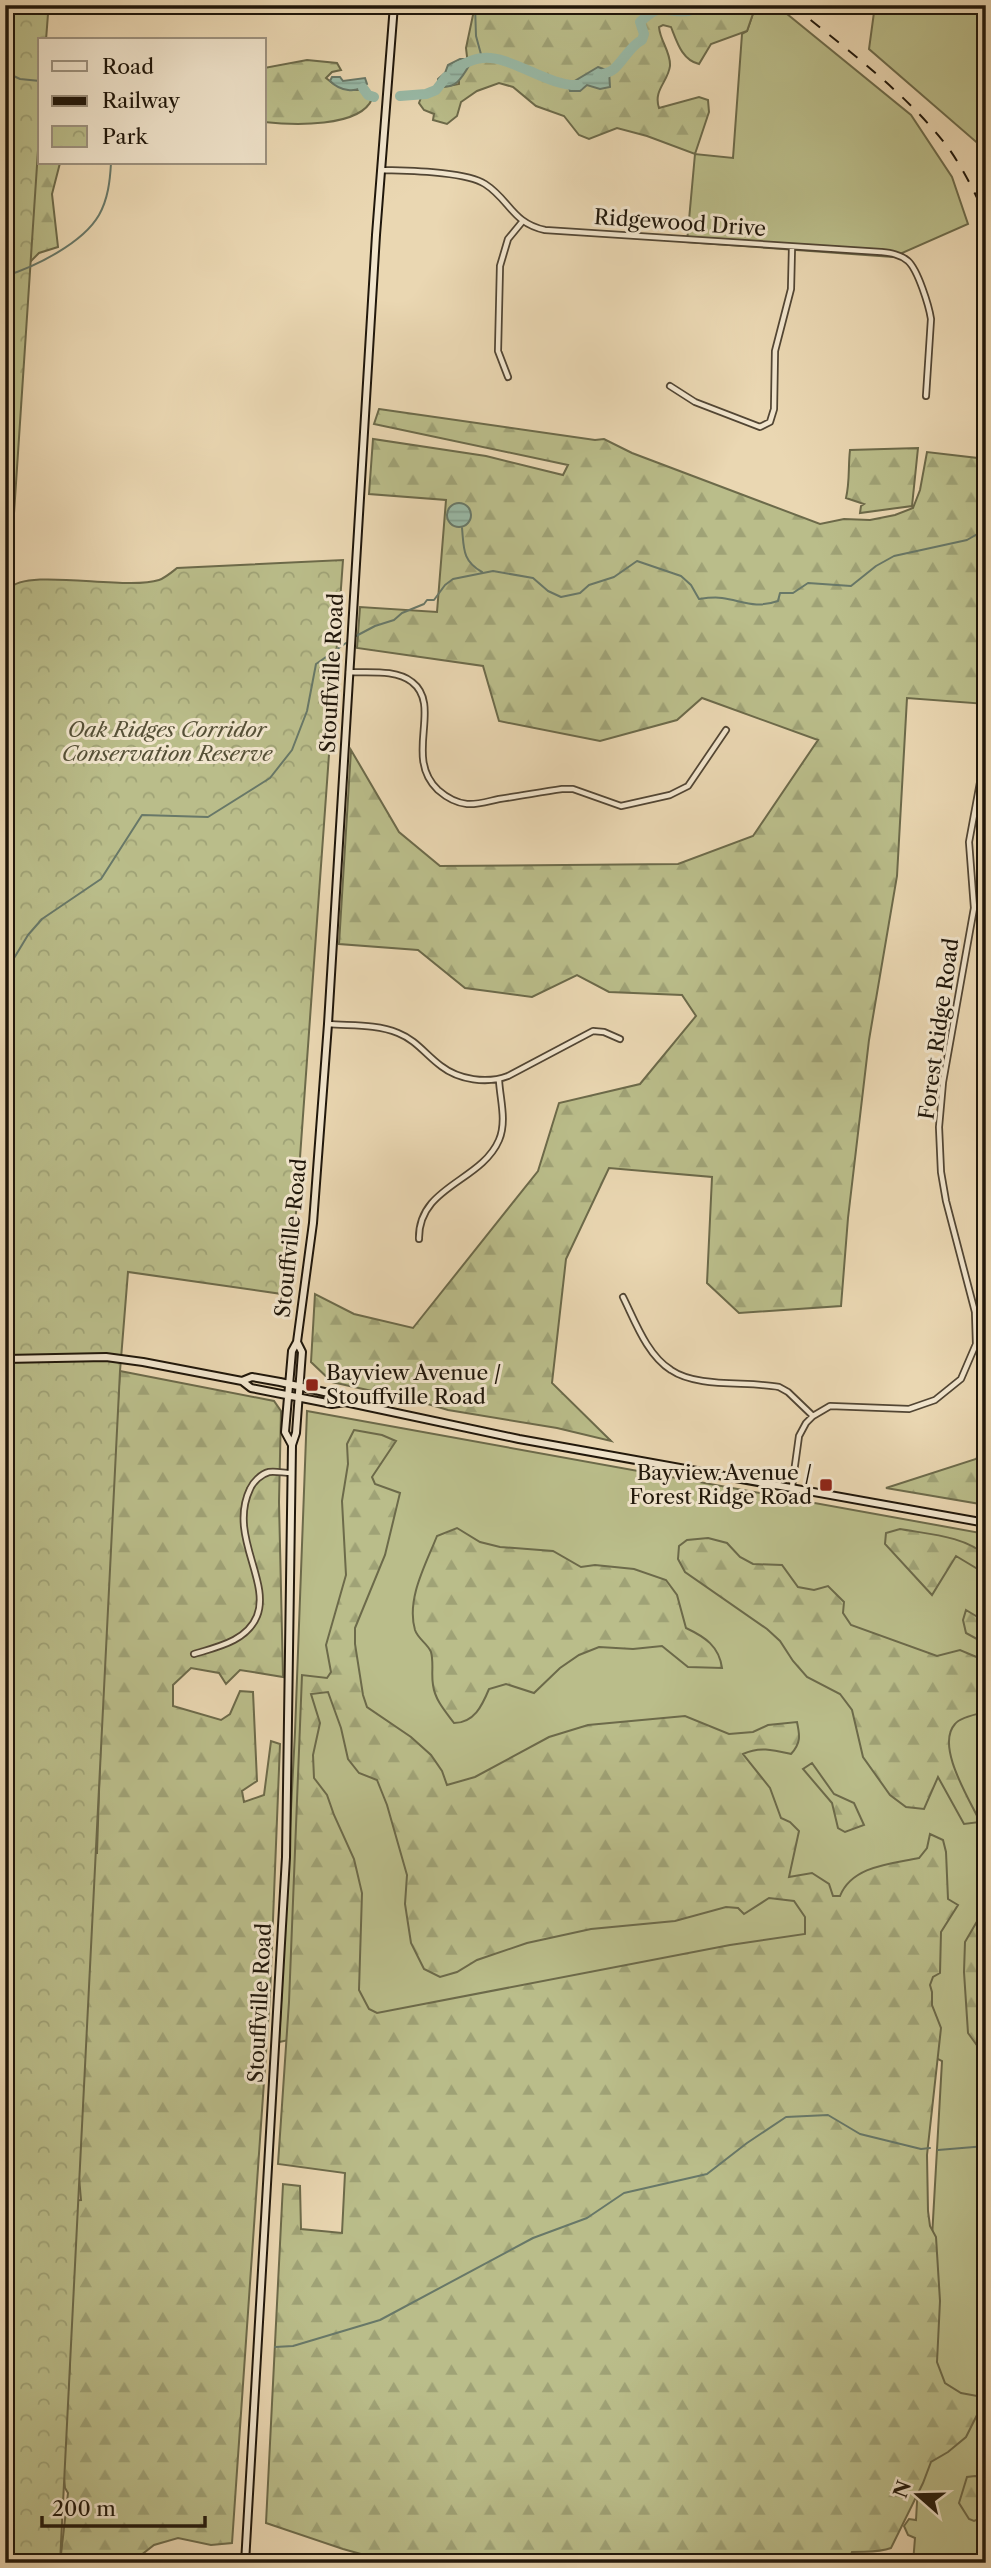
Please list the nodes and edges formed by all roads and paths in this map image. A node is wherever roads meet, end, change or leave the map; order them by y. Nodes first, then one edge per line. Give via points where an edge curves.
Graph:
1 (394, 5) edge
2 (381, 170) junction
3 (522, 222) junction
4 (792, 247) junction
5 (509, 377) dead end
6 (670, 386) dead end
7 (926, 396) dead end
8 (349, 672) junction
9 (726, 730) dead end
10 (981, 777) dead end
11 (328, 1024) junction
12 (620, 1039) dead end
13 (499, 1080) junction
14 (419, 1239) dead end
15 (623, 1297) dead end
16 (297, 1342) junction
17 (5, 1359) edge
18 (242, 1381) junction
19 (289, 1384) junction
20 (299, 1387) junction
21 (288, 1395) junction
22 (298, 1397) junction
23 (345, 1402) junction
24 (813, 1416) junction
25 (292, 1445) junction
26 (291, 1473) junction
27 (792, 1487) junction
28 (986, 1523) edge
29 (194, 1654) dead end
30 (246, 2563) edge

1 - 2 main road, Stouffville Road
2 - 3 street via 476,179 494,191
2 - 8 main road, Stouffville Road
3 - 4 street, Ridgewood Drive via 545,230
3 - 5 street via 508,239 500,266 498,351
4 - 6 street, Ridgewood Drive via 791,289 775,351 775,409 770,422 760,427 695,402
4 - 7 street via 881,251 910,262 930,310
8 - 9 street via 404,677 420,690 425,705 425,773 446,796 468,804 562,789 621,806 656,799 688,786
8 - 11 main road, Stouffville Road
10 - 24 street, Forest Ridge Road via 969,842 974,908 939,1127 946,1202 975,1312 976,1344 961,1379 935,1400 909,1409 830,1406
11 - 13 street via 396,1032 443,1068 469,1079
11 - 16 main road, Stouffville Road via 313,1223
12 - 13 street via 593,1031
13 - 14 street via 499,1142 427,1209
15 - 24 street via 645,1340 672,1371 697,1379 779,1387
16 - 19 main road, Stouffville Road
16 - 20 main road, Stouffville Road via 302,1352
17 - 18 main road via 106,1357
18 - 19 main road via 252,1377
18 - 21 main road via 251,1388
19 - 20 main road
19 - 21 main road, Stouffville Road
20 - 22 main road, Stouffville Road
20 - 23 main road via 333,1394
21 - 22 main road
21 - 25 main road, Stouffville Road via 285,1432
22 - 23 main road
22 - 25 main road, Stouffville Road
23 - 27 main road via 519,1439
24 - 27 street via 799,1436
25 - 26 main road, Stouffville Road
26 - 29 street via 266,1473 252,1484 244,1503 242,1523 258,1593 257,1616 246,1632 230,1643
26 - 30 main road, Stouffville Road via 286,1857
27 - 28 main road

